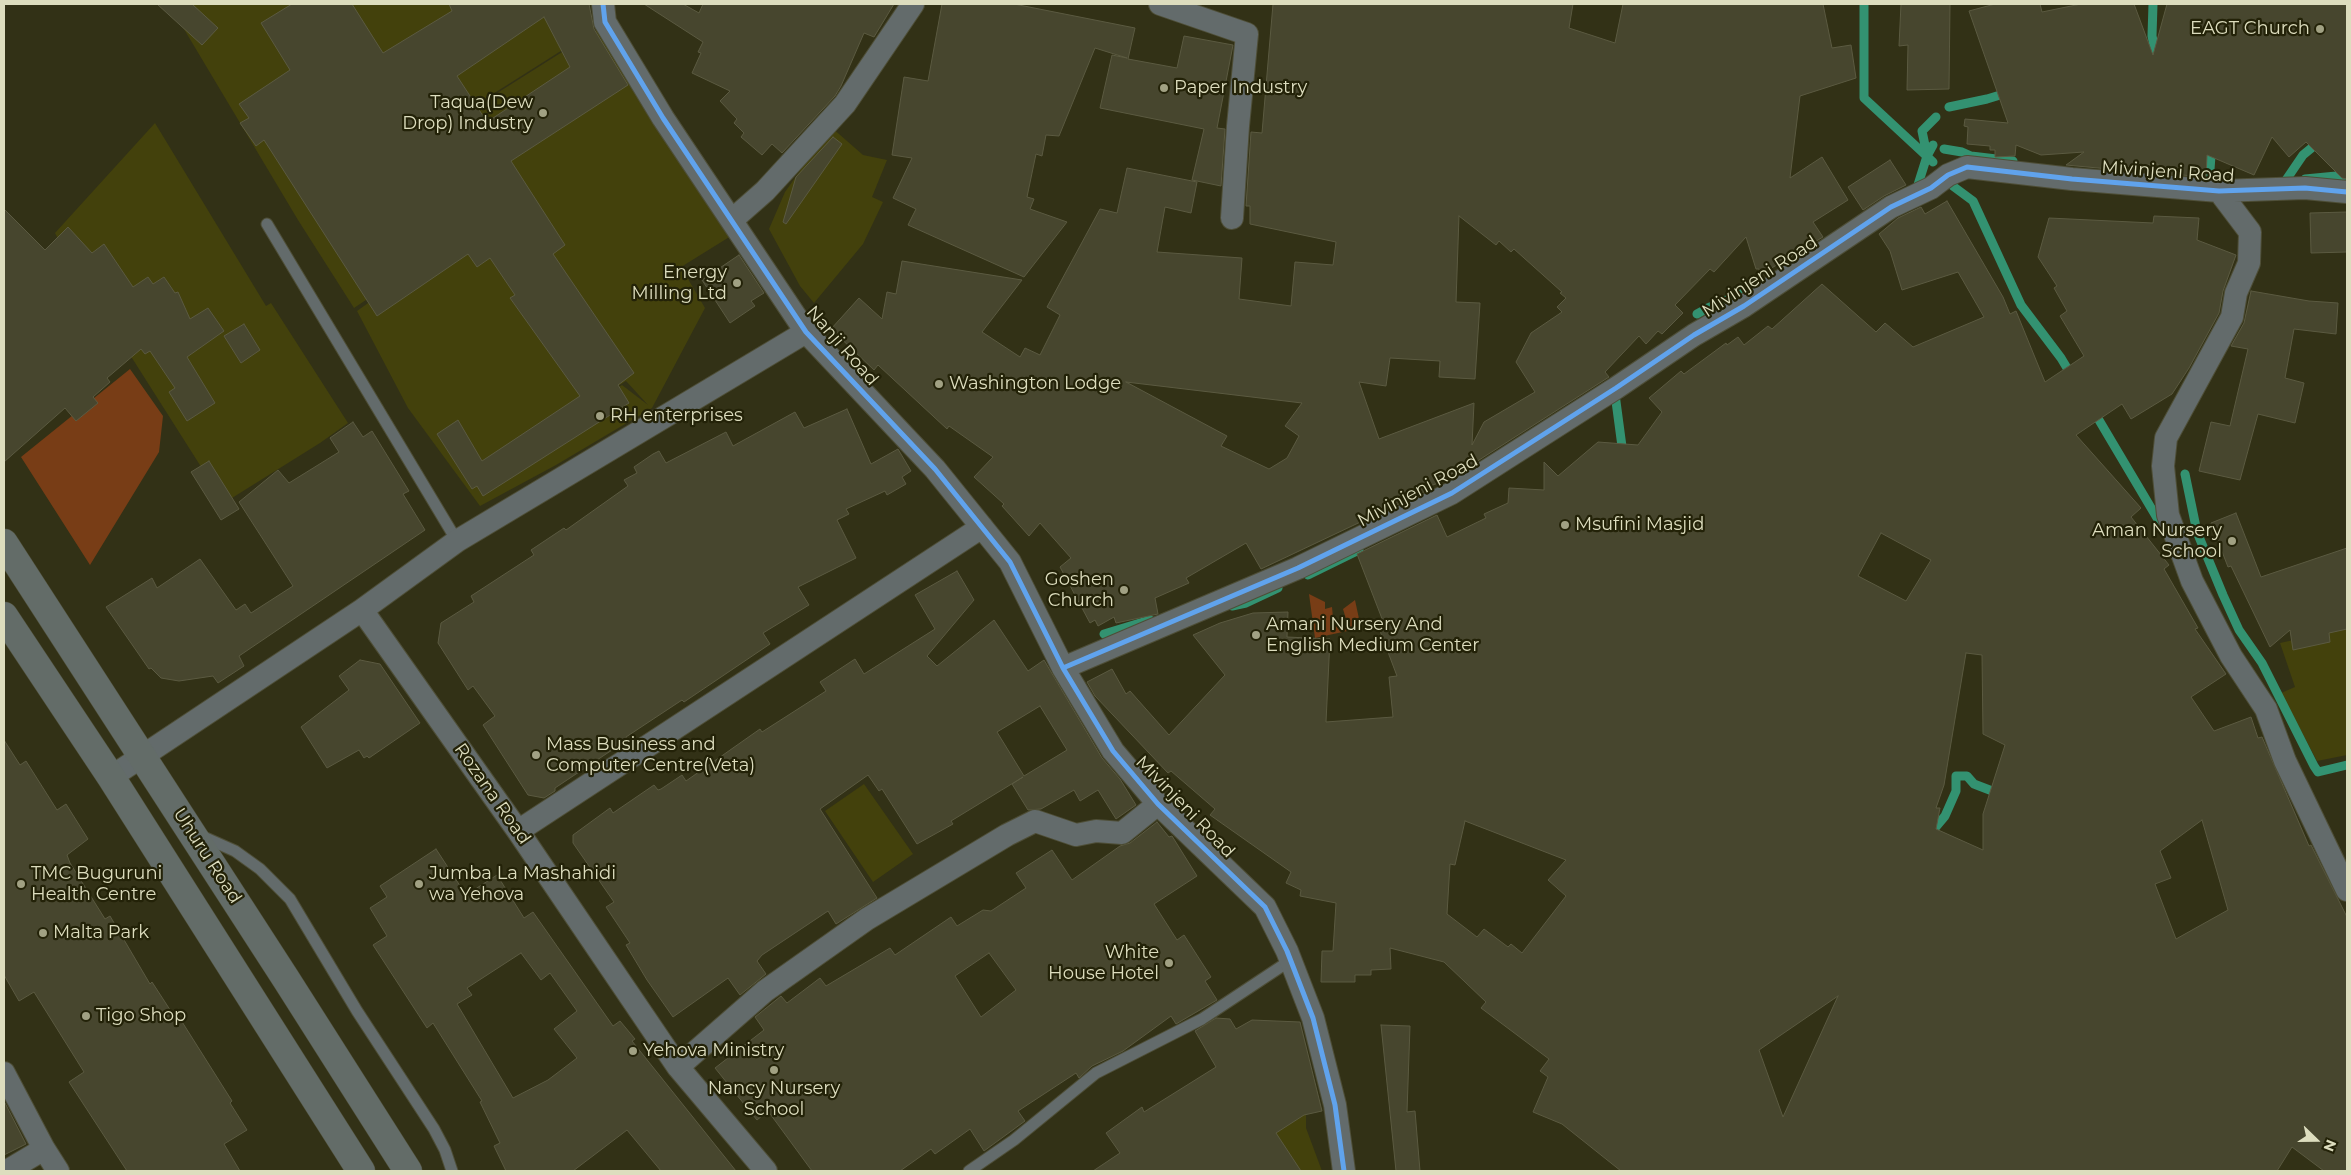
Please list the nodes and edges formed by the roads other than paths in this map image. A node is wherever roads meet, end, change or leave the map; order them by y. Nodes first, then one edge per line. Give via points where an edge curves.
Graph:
1 (603, 4) edge
2 (913, 4) edge
3 (1160, 4) edge
4 (2219, 192) junction
5 (2347, 192) edge
6 (1232, 218) dead end
7 (732, 220) junction
8 (267, 224) dead end
9 (806, 332) junction
10 (982, 527) junction
11 (457, 541) junction
12 (4, 543) edge
13 (362, 610) junction
14 (4, 616) edge
15 (1063, 668) junction
16 (142, 755) junction
17 (111, 777) junction
18 (1158, 804) junction
19 (191, 831) junction
20 (518, 831) junction
21 (2347, 890) edge
22 (1291, 960) junction
23 (678, 1067) junction
24 (4, 1073) edge
25 (44, 1149) junction
26 (7, 1171) edge
27 (58, 1171) edge
28 (361, 1171) edge
29 (408, 1171) edge
30 (452, 1171) edge
31 (766, 1171) edge
32 (969, 1171) edge
33 (1344, 1171) edge

1 - 7 street, Nanji Road via 605,22 663,118
2 - 7 street via 846,104 765,190
3 - 6 street via 1247,34
4 - 5 street, Mivinjeni Road via 2305,188
4 - 15 street, Mivinjeni Road via 1967,167 1891,207 1744,306 1694,335 1452,493 1298,568
4 - 21 street via 2250,232 2249,263 2236,293 2232,317 2166,438 2164,466 2168,515 2192,581 2231,656 2266,709 2285,761
7 - 9 street, Nanji Road
8 - 11 lane
9 - 10 street, Nanji Road via 936,469
9 - 11 street
10 - 15 street, Nanji Road via 1010,562
10 - 20 street
11 - 13 street
12 - 16 main road, Uhuru Road
13 - 16 street
13 - 20 street, Rozana Road
14 - 17 main road
15 - 18 street, Mivinjeni Road via 1113,751
16 - 17 street
16 - 19 main road, Uhuru Road
17 - 28 main road
18 - 22 street, Mivinjeni Road via 1265,907
18 - 23 street via 1122,833 1096,831 1076,834 1035,821 1007,835 867,919 789,974
19 - 29 main road, Uhuru Road
19 - 30 lane via 235,851 260,869 290,899 434,1130
20 - 23 street, Rozana Road
22 - 32 lane via 1202,1019 1096,1073 1014,1140
22 - 33 street, Mivinjeni Road via 1313,1018 1335,1105
23 - 31 street, Rozana Road
24 - 25 street
25 - 26 street
25 - 27 street

